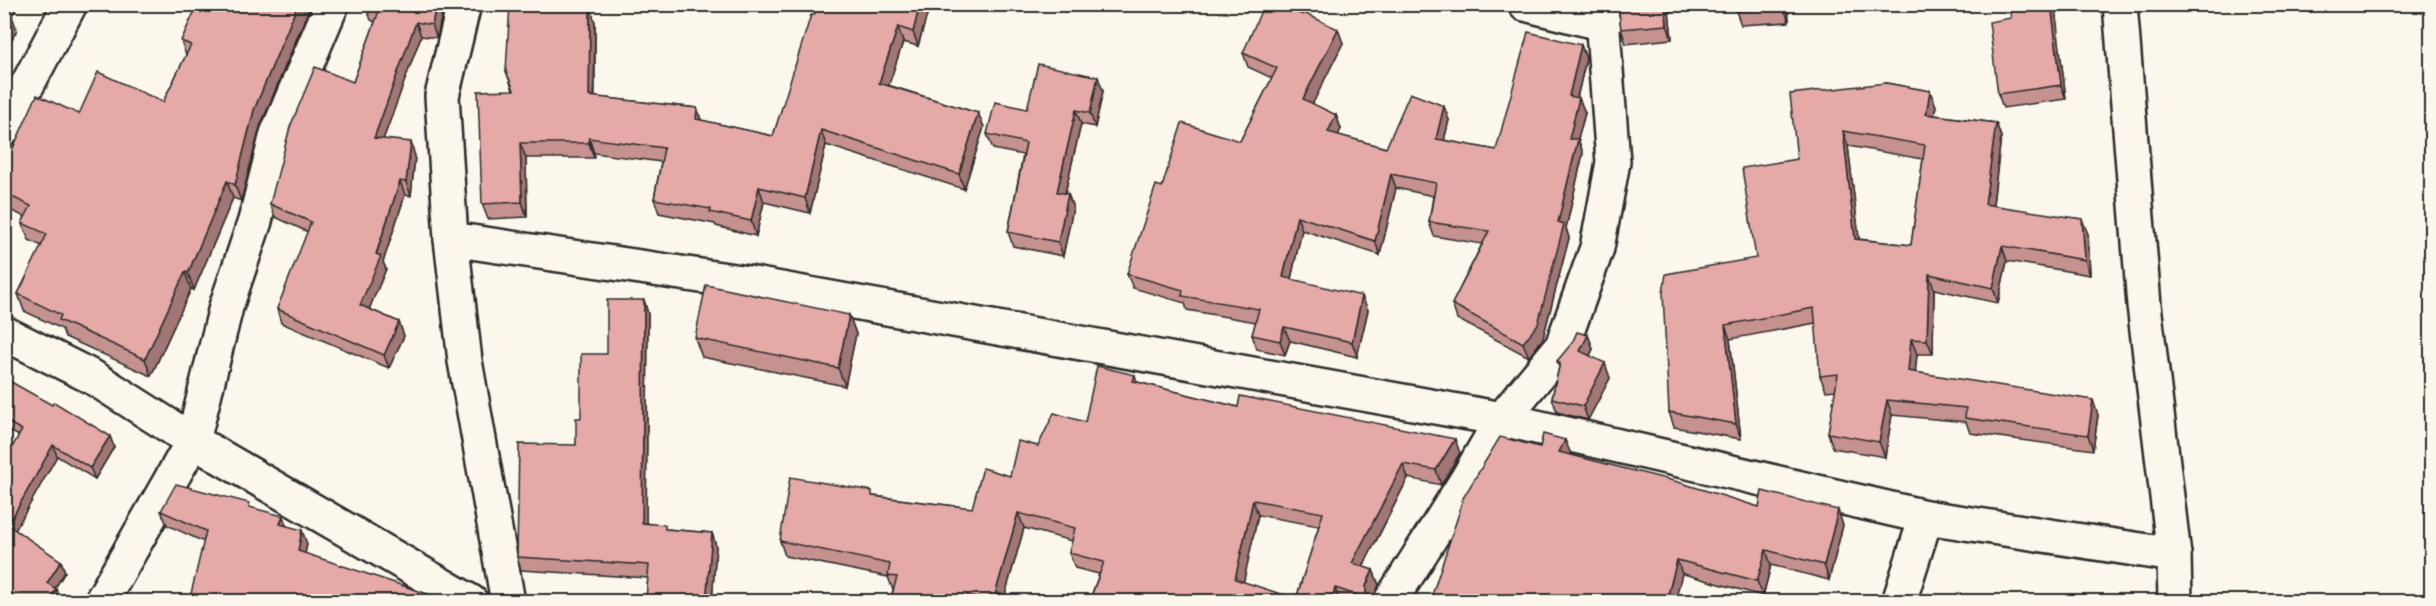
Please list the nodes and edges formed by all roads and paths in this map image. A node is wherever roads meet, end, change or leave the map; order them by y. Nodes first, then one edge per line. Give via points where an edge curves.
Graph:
1 (70, 4) edge
2 (332, 4) edge
3 (464, 4) edge
4 (1525, 4) edge
5 (2120, 4) edge
6 (1602, 14) edge
7 (4, 129) edge
8 (450, 239) junction
9 (4, 333) edge
10 (1502, 419) junction
11 (193, 441) junction
12 (1926, 517) junction
13 (2174, 555) junction
14 (101, 602) edge
15 (471, 602) edge
16 (508, 602) edge
17 (1390, 602) edge
18 (1899, 602) edge
19 (2175, 602) edge

1 - 7 street
2 - 11 street via 277,134 255,221 226,307
3 - 8 street via 442,96
4 - 6 street
5 - 13 street via 2144,305
6 - 10 street via 1613,162 1597,248 1562,346
8 - 10 street via 748,283
8 - 16 street via 465,361
9 - 11 street via 94,378
10 - 12 street
10 - 17 street
11 - 14 street
11 - 15 street
12 - 13 street
12 - 18 street
13 - 19 street

